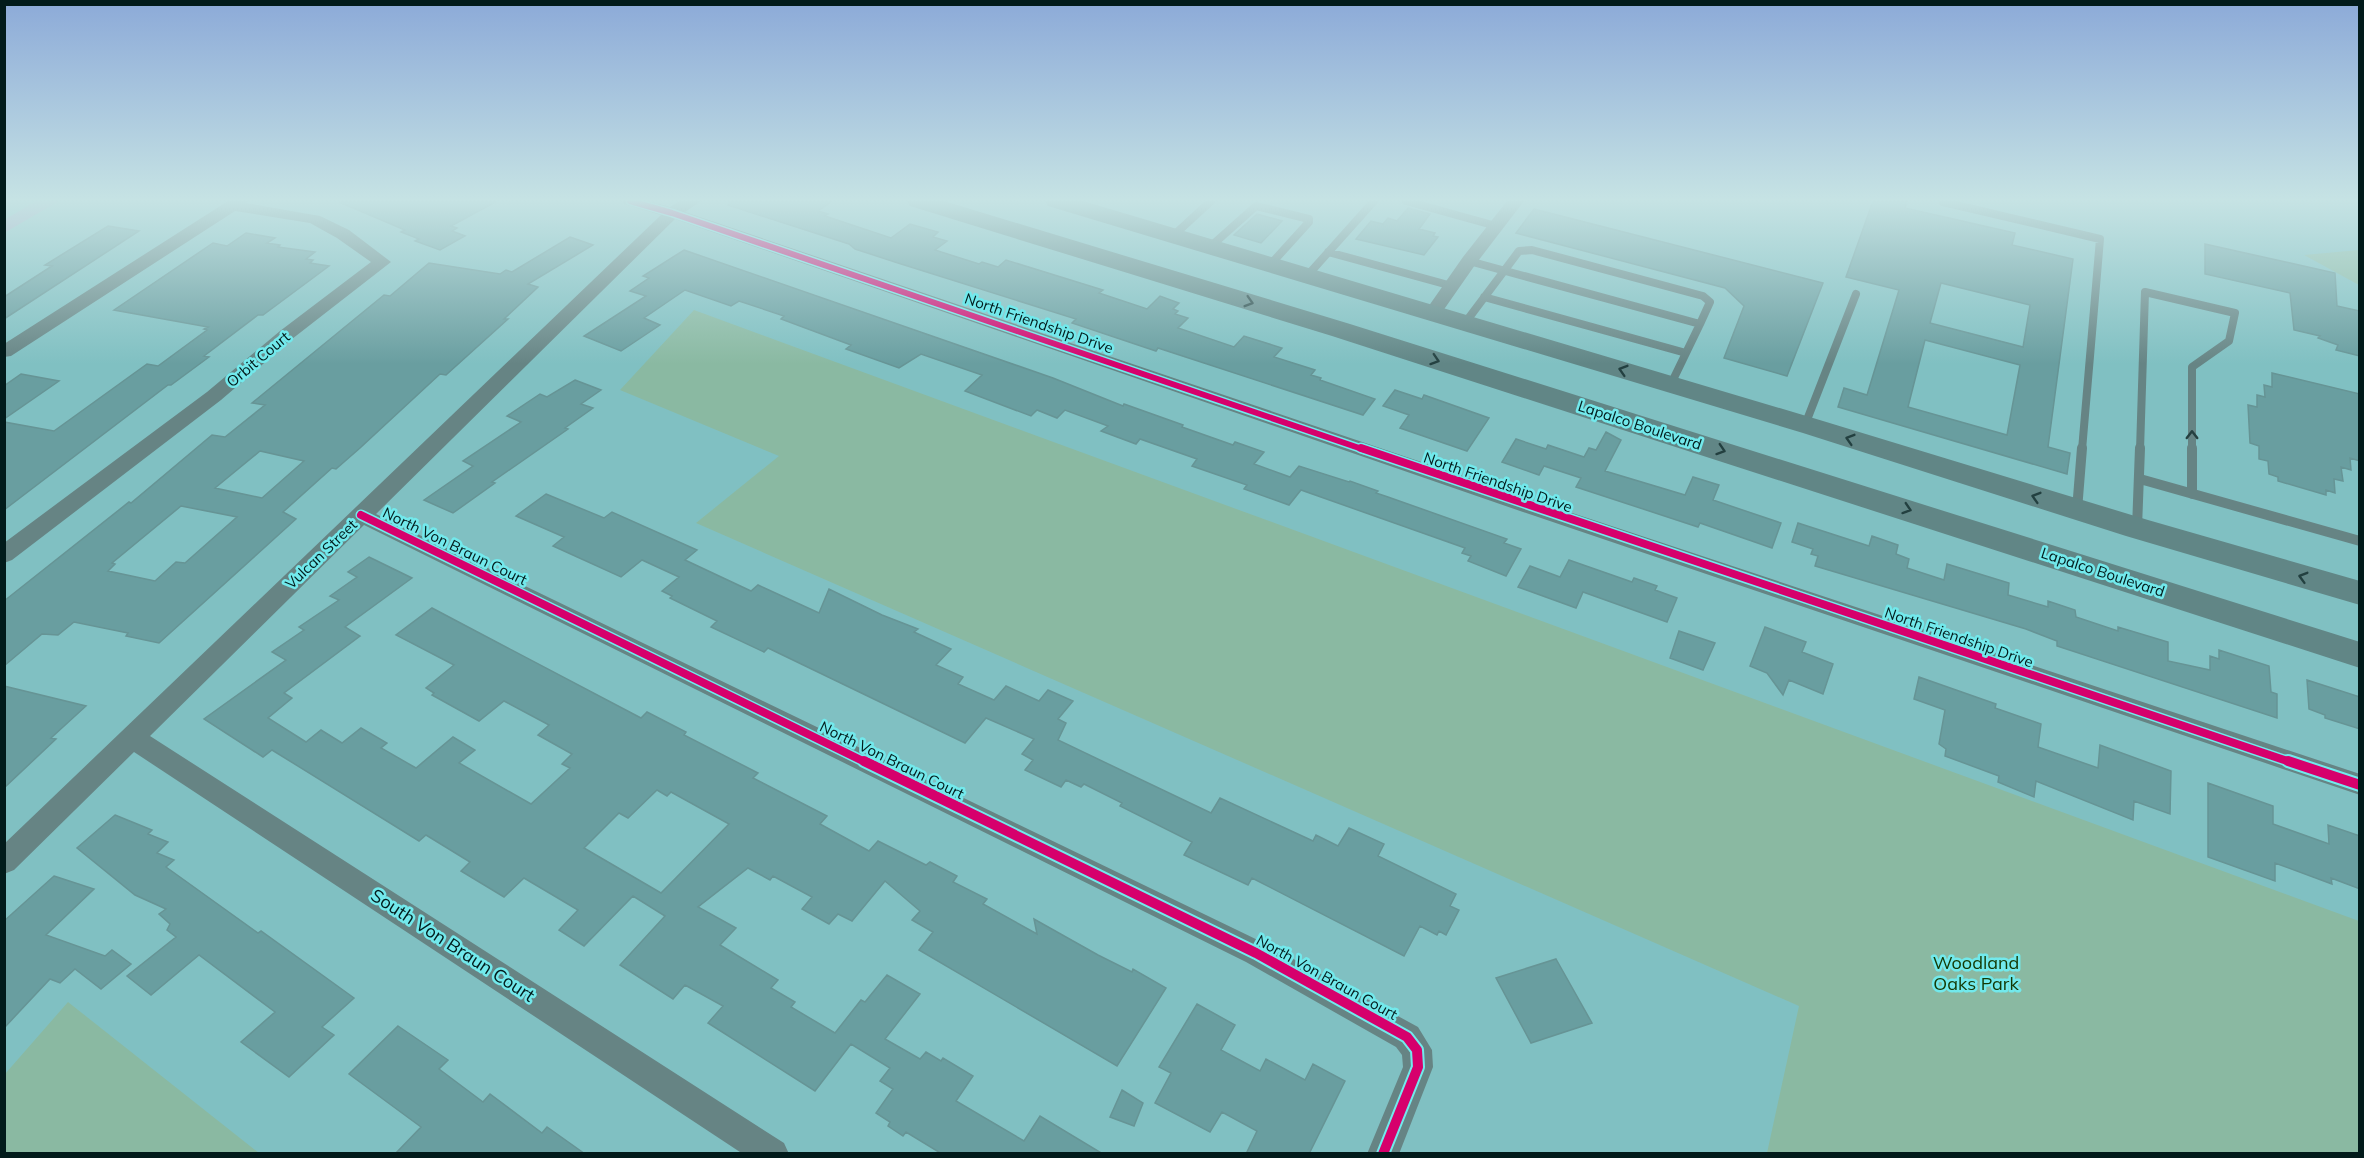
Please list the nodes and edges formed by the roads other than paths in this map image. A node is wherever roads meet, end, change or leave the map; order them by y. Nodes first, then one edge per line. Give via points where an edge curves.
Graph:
1 (156, 255) edge
2 (372, 255) edge
3 (629, 255) edge
4 (796, 255) edge
5 (1093, 255) edge
6 (1160, 255) edge
7 (1237, 255) edge
8 (1279, 255) edge
9 (1325, 255) edge
10 (1339, 255) edge
11 (1474, 255) edge
12 (1516, 255) edge
13 (1551, 255) edge
14 (2099, 255) edge
15 (1112, 261) junction
16 (1469, 261) junction
17 (1270, 265) junction
18 (1504, 270) junction
19 (1307, 276) junction
20 (1452, 286) junction
21 (1204, 289) junction
22 (1359, 291) junction
23 (1856, 294) dead end
24 (1484, 297) junction
25 (1432, 314) junction
26 (1465, 323) junction
27 (1700, 324) junction
28 (1341, 330) junction
29 (4, 352) edge
30 (1686, 353) junction
31 (1671, 384) junction
32 (1805, 425) junction
33 (2140, 479) junction
34 (2192, 494) junction
35 (2077, 510) junction
36 (361, 515) junction
37 (2137, 528) junction
38 (2360, 541) edge
39 (4, 555) edge
40 (2360, 593) edge
41 (2360, 655) edge
42 (132, 737) junction
43 (2360, 785) edge
44 (4, 862) edge
45 (773, 1154) edge
46 (1383, 1154) edge

1 - 29 street
2 - 39 street, Orbit Court via 382,262
3 - 36 street, Vulcan Street
4 - 43 street, North Friendship Drive via 1542,511
5 - 15 main road, Lapalco Boulevard
6 - 15 main road via 1135,263
7 - 17 main road
8 - 17 lane
9 - 19 lane
10 - 20 lane
11 - 16 street
12 - 18 lane
13 - 27 lane via 1703,296 1710,302
14 - 35 lane
15 - 21 main road, Lapalco Boulevard
16 - 18 lane
16 - 20 street
17 - 19 main road
18 - 24 lane
18 - 27 lane
19 - 22 main road
20 - 25 street
21 - 22 main road via 1191,279 1189,271 1200,263 1216,261
21 -> 28 main road, Lapalco Boulevard
22 - 25 main road
23 - 32 lane
24 - 26 lane
24 - 30 lane
25 - 26 main road
25 - 28 main road via 1418,330 1402,335
31 -> 26 main road
27 - 30 lane
28 -> 41 main road, Lapalco Boulevard
30 - 31 lane
31 - 32 main road
35 -> 32 main road
33 - 34 lane
34 -> 33 lane via 2192,366 2229,341 2235,313 2145,292
33 - 37 lane
34 - 38 lane
35 - 37 main road
36 - 42 street, Vulcan Street
36 - 46 street, North Von Braun Court via 1256,953 1407,1037 1417,1050 1418,1066
40 -> 37 main road
42 - 44 street, Vulcan Street
42 - 45 street, South Von Braun Court

